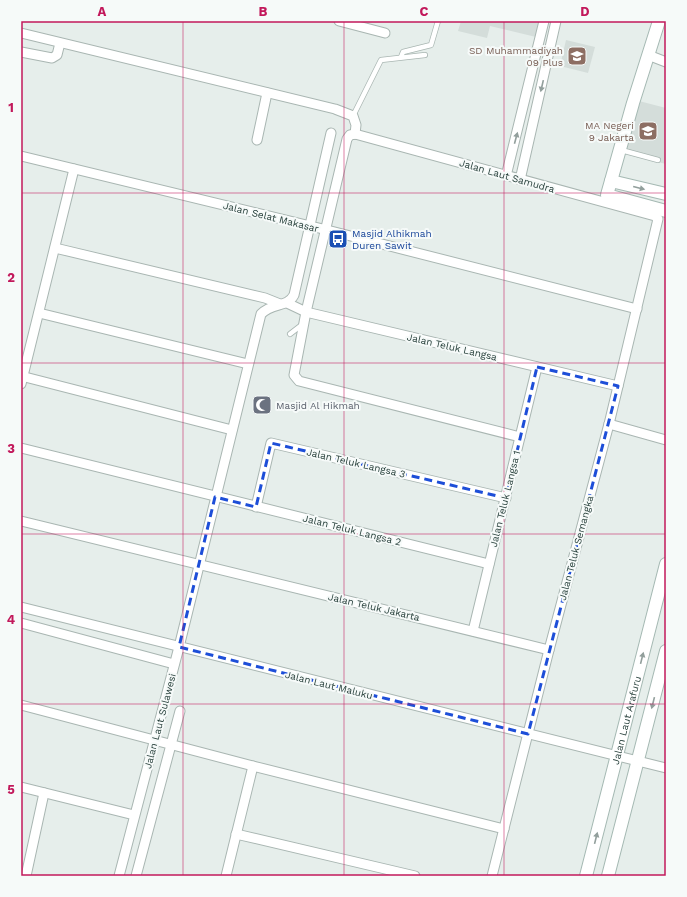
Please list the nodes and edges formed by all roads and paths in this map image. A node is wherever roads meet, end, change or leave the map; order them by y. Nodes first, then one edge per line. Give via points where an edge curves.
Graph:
1 (339, 21) edge
2 (438, 21) edge
3 (544, 21) edge
4 (556, 21) edge
5 (657, 22) edge
6 (21, 33) edge
7 (385, 33) dead end
8 (60, 43) junction
9 (21, 52) edge
10 (425, 55) dead end
11 (648, 55) junction
12 (401, 57) junction
13 (666, 62) edge
14 (267, 93) junction
15 (523, 112) junction
16 (535, 115) junction
17 (353, 116) junction
18 (331, 133) dead end
19 (355, 134) junction
20 (257, 140) dead end
21 (620, 150) junction
22 (21, 156) edge
23 (658, 160) dead end
24 (74, 169) junction
25 (506, 176) junction
26 (520, 180) junction
27 (611, 181) junction
28 (666, 194) edge
29 (606, 199) junction
30 (662, 215) edge
31 (310, 226) junction
32 (327, 230) junction
33 (55, 248) junction
34 (283, 303) junction
35 (637, 310) junction
36 (306, 312) junction
37 (39, 313) junction
38 (303, 324) junction
39 (290, 334) dead end
40 (248, 364) junction
41 (538, 367) junction
42 (22, 379) edge
43 (618, 386) junction
44 (609, 424) junction
45 (232, 430) junction
46 (520, 437) junction
47 (666, 440) edge
48 (21, 448) edge
49 (215, 497) junction
50 (506, 498) junction
51 (256, 507) junction
52 (21, 521) edge
53 (489, 564) junction
54 (666, 564) edge
55 (199, 565) junction
56 (21, 607) edge
57 (21, 623) edge
58 (473, 631) junction
59 (179, 647) junction
60 (549, 650) junction
61 (666, 651) edge
62 (174, 664) junction
63 (21, 705) edge
64 (180, 711) dead end
65 (528, 734) junction
66 (155, 741) junction
67 (170, 745) junction
68 (617, 757) junction
69 (638, 761) junction
70 (253, 766) junction
71 (666, 768) edge
72 (21, 787) edge
73 (44, 793) junction
74 (134, 815) junction
75 (504, 829) junction
76 (236, 834) junction
77 (26, 876) edge
78 (119, 876) edge
79 (136, 876) edge
80 (226, 876) edge
81 (415, 876) edge
82 (492, 876) edge
83 (586, 876) edge
84 (608, 876) edge

1 - 7 street
2 - 12 lane via 431,45 403,52
3 - 15 street
4 -> 16 street
5 - 11 street
6 - 8 street
8 - 9 street via 57,55 52,58
8 - 14 street
10 - 12 lane
11 - 13 street
11 - 21 street
12 - 17 lane via 380,61
14 - 17 street via 335,109
14 - 20 street
15 - 16 street
25 -> 15 street
16 - 26 street
17 - 19 street
18 - 31 street
19 - 25 street, Jalan Laut Samudra
19 - 32 street via 347,139
21 - 23 lane
21 - 27 street
22 - 24 street, Jalan Selat Makasar
24 - 31 street, Jalan Selat Makasar
24 - 33 street
25 - 26 street, Jalan Laut Samudra
26 - 29 street, Jalan Laut Samudra
27 -> 28 street
27 - 29 street
29 - 30 street
30 - 35 street, Jalan Teluk Semangka
31 - 32 street, Jalan Selat Makasar
31 - 34 street via 294,295
32 - 35 street, Jalan Selat Makasar
32 - 36 street
33 - 34 street, Jalan Teluk Langsa
33 - 37 street
34 - 36 street, Jalan Teluk Langsa
34 - 40 street, Jalan Laut Sulawesi via 268,307 262,314
35 - 43 street, Jalan Teluk Semangka
36 - 38 street
36 - 41 street, Jalan Teluk Langsa
37 - 40 street
37 - 42 street
38 - 39 lane
38 - 46 street via 293,370 295,378
40 - 45 street, Jalan Laut Sulawesi
41 - 43 street, Jalan Teluk Langsa
41 - 46 street, Jalan Teluk Langsa 1
42 - 45 street
43 - 44 street, Jalan Teluk Semangka
44 - 47 street
44 - 60 street, Jalan Teluk Semangka
45 - 49 street, Jalan Laut Sulawesi
46 - 50 street, Jalan Teluk Langsa 1
48 - 49 street, Jalan Teluk Langsa 2
49 - 51 street, Jalan Teluk Langsa 2
49 - 55 street, Jalan Laut Sulawesi
50 - 51 street, Jalan Teluk Langsa 3 via 271,443
50 - 53 street, Jalan Teluk Langsa 1
51 - 53 street, Jalan Teluk Langsa 2
52 - 55 street, Jalan Teluk Jakarta
53 - 58 street, Jalan Teluk Langsa 1
68 -> 54 street, Jalan Laut Arafuru
55 - 58 street, Jalan Teluk Jakarta
55 - 59 street, Jalan Laut Sulawesi
56 - 59 street, Jalan Laut Maluku
57 - 62 street
58 - 60 street, Jalan Teluk Jakarta
59 - 62 street, Jalan Laut Sulawesi
59 - 65 street, Jalan Laut Maluku
60 - 65 street, Jalan Teluk Semangka
61 -> 69 street
62 - 66 street, Jalan Laut Sulawesi
63 - 66 street
64 - 67 street, Jalan Laut Sulawesi
65 - 68 street, Jalan Laut Maluku
65 - 75 street, Jalan Teluk Semangka
66 - 67 street
66 - 74 street, Jalan Laut Sulawesi
67 - 70 street
67 - 79 street, Jalan Laut Sulawesi
68 - 69 street, Jalan Laut Maluku
83 -> 68 street, Jalan Laut Arafuru
69 - 71 street, Jalan Laut Maluku
69 - 84 street
70 - 75 street
70 - 76 street
72 - 73 street
73 - 74 street
73 - 77 street
74 - 78 street, Jalan Laut Sulawesi
75 - 82 street, Jalan Teluk Semangka
76 - 80 street
76 - 81 street

